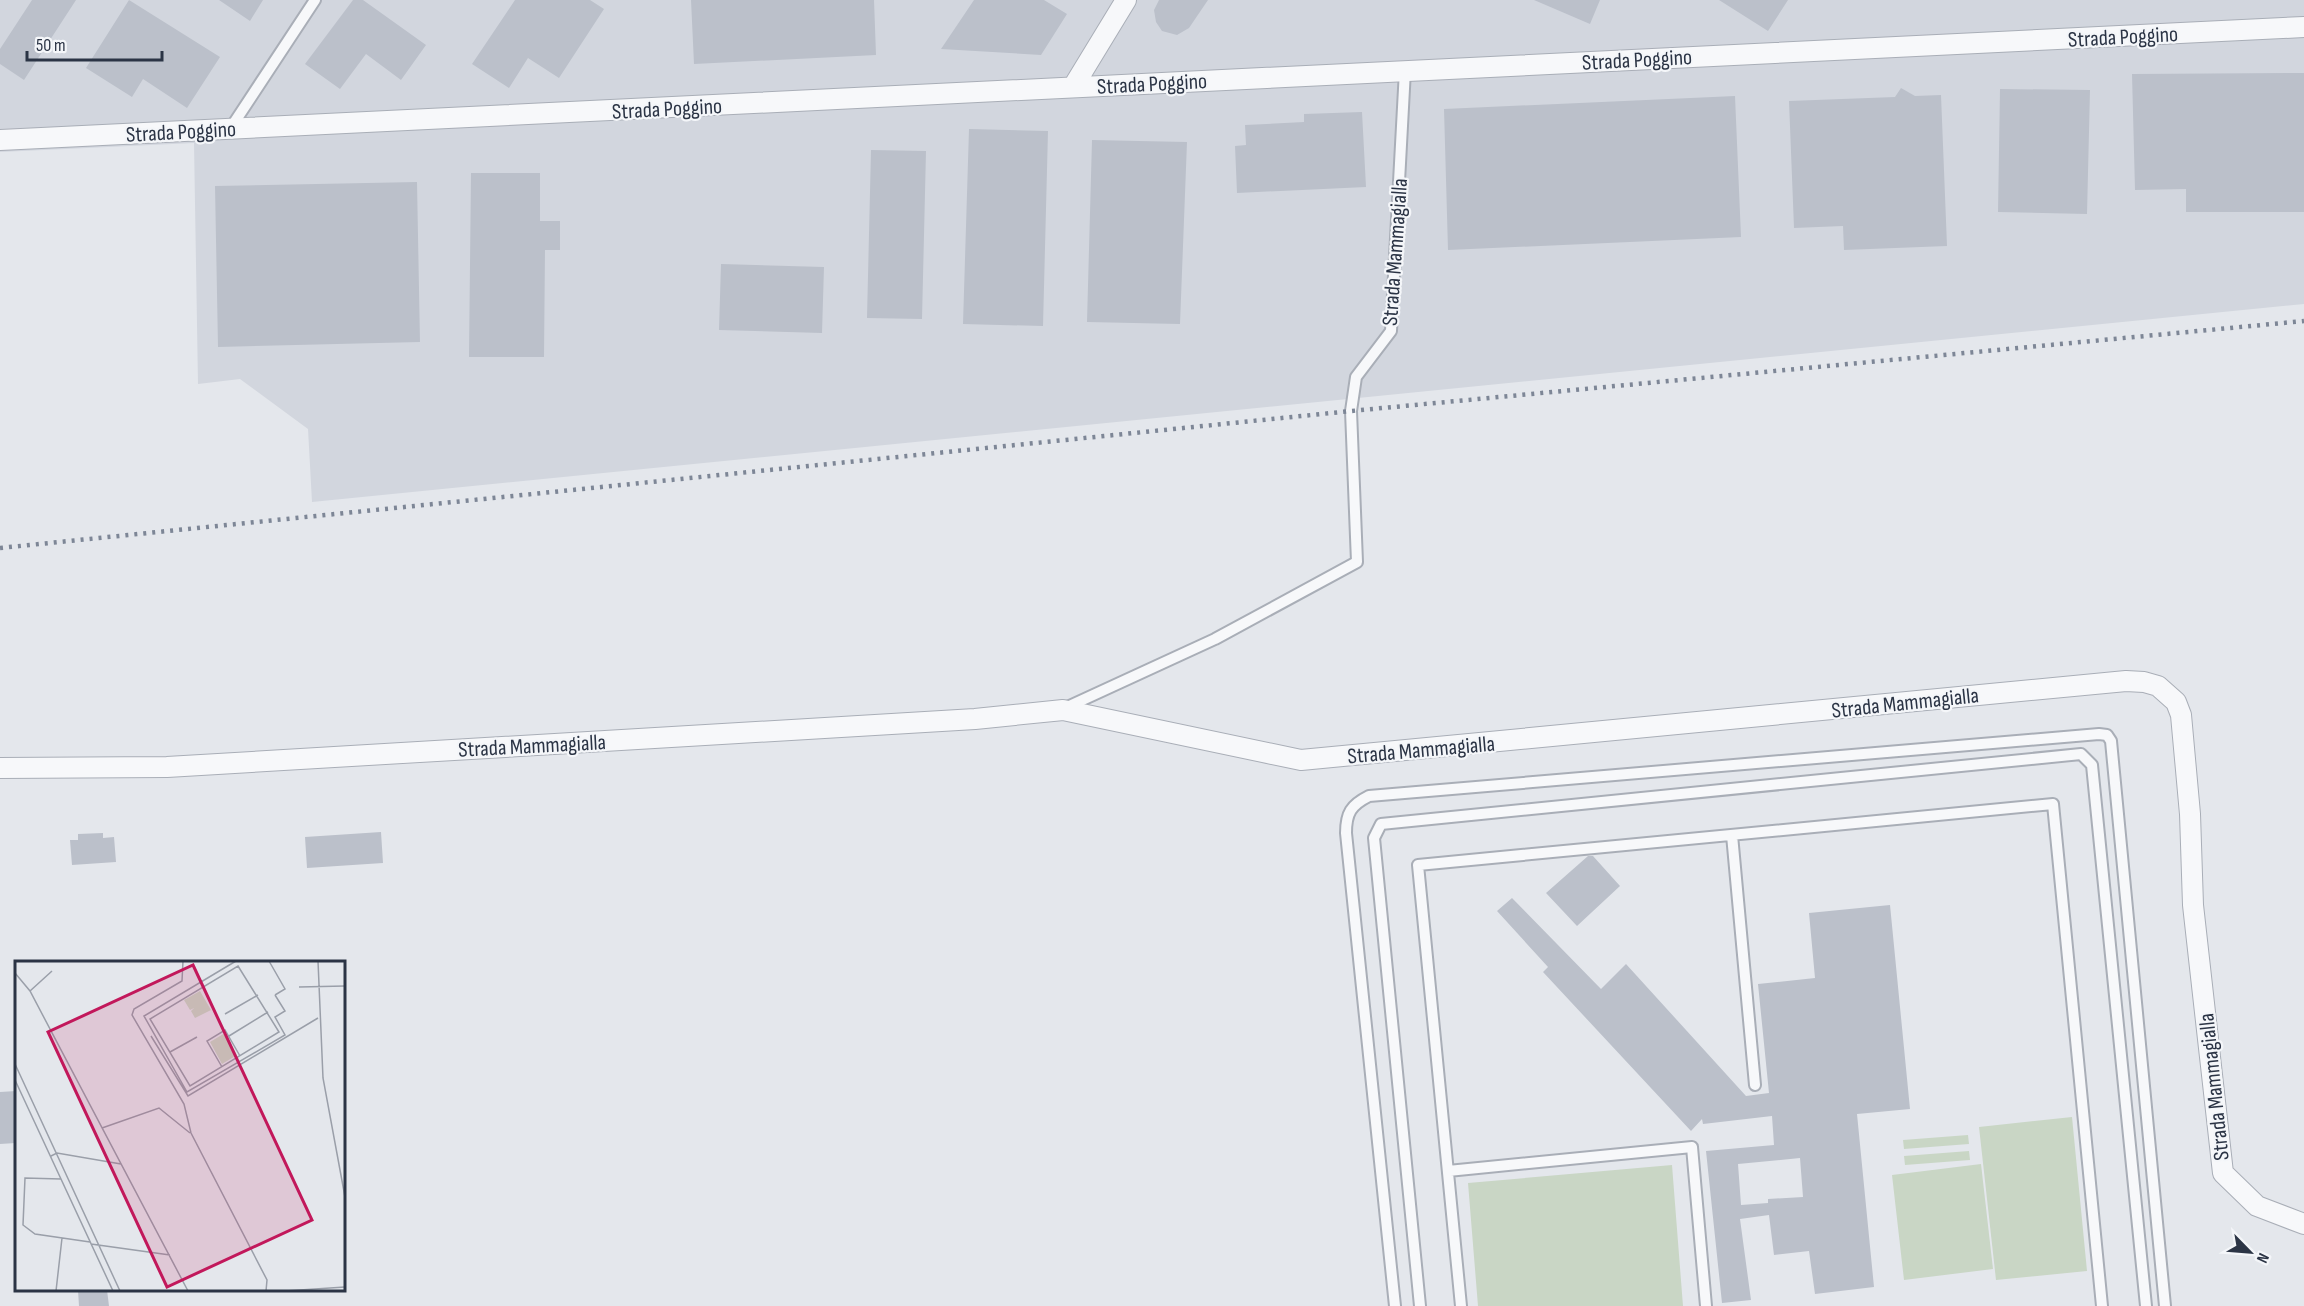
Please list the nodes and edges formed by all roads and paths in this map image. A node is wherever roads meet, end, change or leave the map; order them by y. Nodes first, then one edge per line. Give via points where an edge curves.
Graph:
1 (315, 0) edge
2 (1126, 0) edge
3 (2304, 27) edge
4 (1405, 70) junction
5 (1073, 87) junction
6 (230, 129) junction
7 (0, 140) edge
8 (1063, 710) junction
9 (0, 768) edge
10 (1732, 835) junction
11 (1755, 1085) dead end
12 (1448, 1171) junction
13 (2304, 1224) edge
14 (1395, 1306) edge
15 (1420, 1306) edge
16 (1461, 1306) edge
17 (1706, 1306) edge
18 (2102, 1306) edge
19 (2146, 1306) edge
20 (2165, 1306) edge

1 - 6 lane
2 - 5 street
3 - 4 street, Strada Poggino
4 - 5 street, Strada Poggino
4 - 8 lane, Strada Mammagialla via 1391,331 1356,377 1351,411 1356,562 1215,639
5 - 6 street, Strada Poggino
6 - 7 street, Strada Poggino
8 - 9 street, Strada Mammagialla via 975,719 167,767
8 - 13 street, Strada Mammagialla via 1301,760 2126,681 2158,686 2175,702 2181,715 2193,905 2223,1173 2257,1206
10 - 11 lane
10 - 12 lane via 1418,865
10 - 18 lane via 2053,804
12 - 16 lane
12 - 17 lane via 1692,1147
14 - 20 lane via 1346,833 1346,817 1354,803 1369,796 2099,734 2111,741
15 - 19 lane via 1374,838 1381,824 2081,754 2092,765

